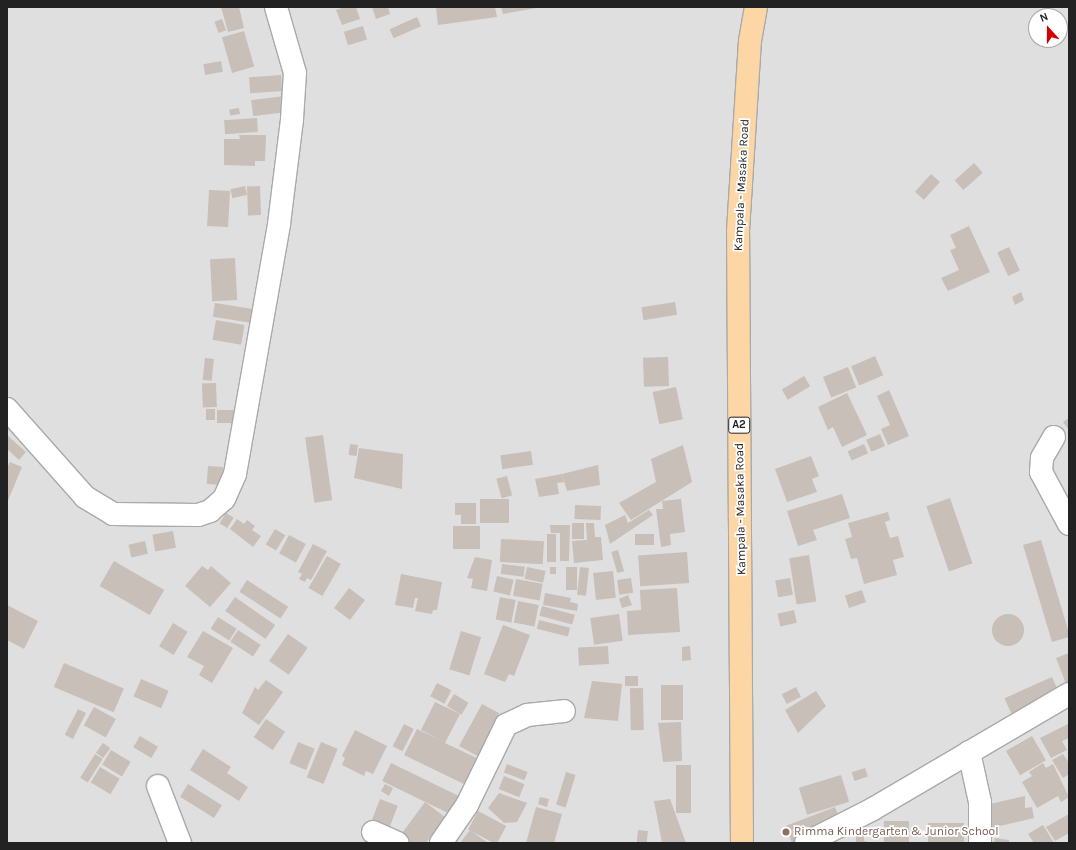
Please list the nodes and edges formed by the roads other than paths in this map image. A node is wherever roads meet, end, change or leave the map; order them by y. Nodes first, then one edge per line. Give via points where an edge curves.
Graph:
1 (276, 7) edge
2 (756, 7) edge
3 (7, 409) edge
4 (1054, 437) dead end
5 (1069, 524) edge
6 (1068, 696) edge
7 (564, 711) dead end
8 (969, 752) junction
9 (158, 786) dead end
10 (373, 832) dead end
11 (180, 843) edge
12 (398, 843) edge
13 (441, 843) edge
14 (742, 843) edge
15 (806, 843) edge
16 (980, 843) edge

1 - 3 street via 295,73 292,119 279,224 235,474 224,499 210,512 198,515 113,514 85,497
2 - 14 main road, Kampala - Masaka Road / A2 via 750,41 738,231
4 - 5 street via 1042,458 1041,472
6 - 8 street
7 - 13 street via 527,715 506,725 467,805
8 - 15 street via 873,809
8 - 16 street via 980,802
9 - 11 street
10 - 12 street

